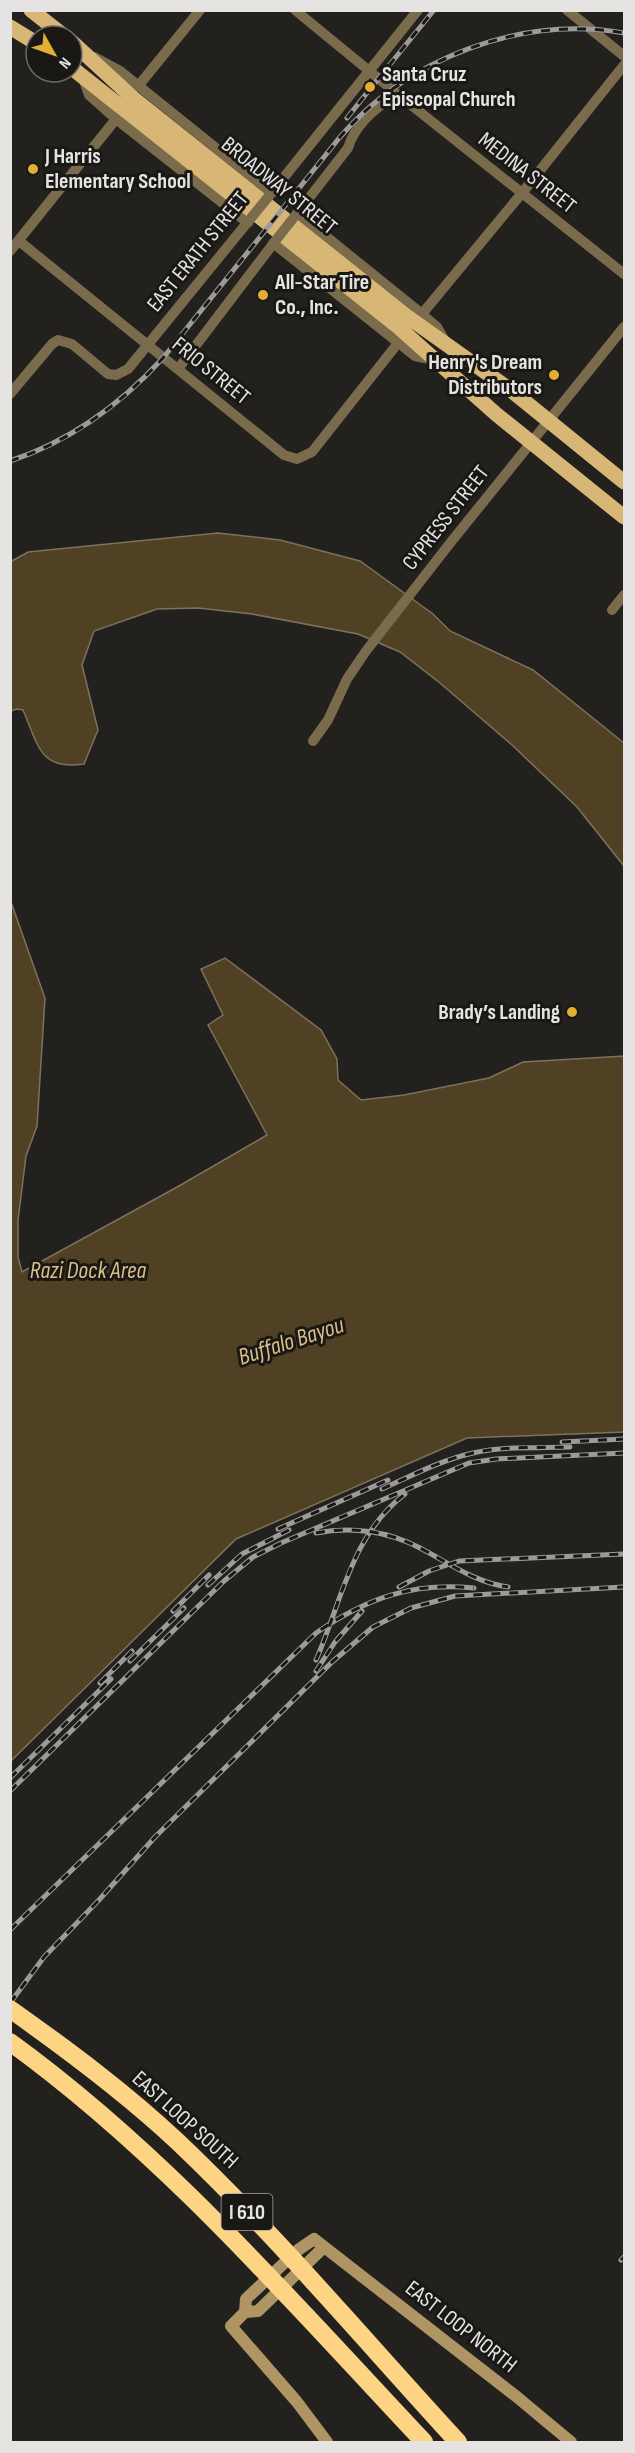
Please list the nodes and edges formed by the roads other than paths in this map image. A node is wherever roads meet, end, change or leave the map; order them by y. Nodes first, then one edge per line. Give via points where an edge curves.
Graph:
1 (31, 10) edge
2 (200, 10) edge
3 (295, 10) edge
4 (418, 10) edge
5 (567, 10) edge
6 (49, 24) edge
7 (10, 27) edge
8 (24, 36) edge
9 (86, 53) joint
10 (624, 56) edge
11 (624, 65) edge
12 (370, 70) junction
13 (84, 77) edge
14 (84, 84) edge
15 (139, 85) junction
16 (397, 94) junction
17 (116, 119) junction
18 (270, 194) junction
19 (522, 194) junction
20 (296, 215) junction
21 (249, 220) junction
22 (19, 241) junction
23 (274, 241) junction
24 (10, 251) edge
25 (624, 274) edge
26 (422, 314) junction
27 (624, 327) edge
28 (398, 343) junction
29 (148, 345) junction
30 (449, 348) junction
31 (437, 361) junction
32 (178, 369) junction
33 (10, 394) edge
34 (549, 421) junction
35 (531, 443) junction
36 (624, 482) edge
37 (624, 517) edge
38 (624, 595) edge
39 (612, 610) dead end
40 (312, 741) dead end
41 (10, 2008) edge
42 (10, 2042) edge
43 (327, 2442) edge
44 (424, 2442) edge
45 (458, 2442) edge
46 (571, 2442) edge

1 - 6 main road
2 - 15 street
3 - 12 street, MEDINA STREET
4 - 12 street, EAST ERATH STREET
5 - 10 street
7 - 8 main road
9 - 15 street, BROADWAY STREET via 120,70
9 - 30 main road, BROADWAY STREET via 133,98
11 - 19 street
12 - 16 street, MEDINA STREET
12 - 18 street, EAST ERATH STREET
13 - 31 main road, BROADWAY STREET
14 - 17 street, BROADWAY STREET via 89,95
15 - 18 street, BROADWAY STREET
16 - 19 street, MEDINA STREET
16 - 20 street via 352,134 348,148
17 - 21 street, BROADWAY STREET
17 - 22 street
18 - 21 street, EAST ERATH STREET, bridge
19 - 25 street, MEDINA STREET
19 - 26 street
20 - 23 street, bridge
20 - 26 street, BROADWAY STREET
21 - 29 street, EAST ERATH STREET
22 - 24 street
22 - 29 street, FRIO STREET
23 - 28 street, BROADWAY STREET
23 - 32 street
26 - 30 street, BROADWAY STREET via 438,327
27 - 34 street, CYPRESS STREET
28 - 31 street, BROADWAY STREET via 415,356
28 - 32 street, FRIO STREET via 312,452 297,459 284,455
29 - 32 street, FRIO STREET
29 - 33 street, EAST ERATH STREET via 128,369 116,375 108,374 72,344 58,340
30 - 34 main road, BROADWAY STREET
31 - 35 main road, BROADWAY STREET
34 - 35 street, CYPRESS STREET
34 - 36 main road, BROADWAY STREET
35 - 37 main road, BROADWAY STREET
35 - 40 street, CYPRESS STREET via 366,651
38 - 39 street
41 - 45 highway, EAST LOOP SOUTH / I 610, bridge via 108,2082 177,2141 237,2200
42 - 44 highway, I 610, bridge via 138,2148 197,2203
43 - 46 main road, EAST LOOP NORTH via 231,2326 245,2312 246,2299 314,2239

